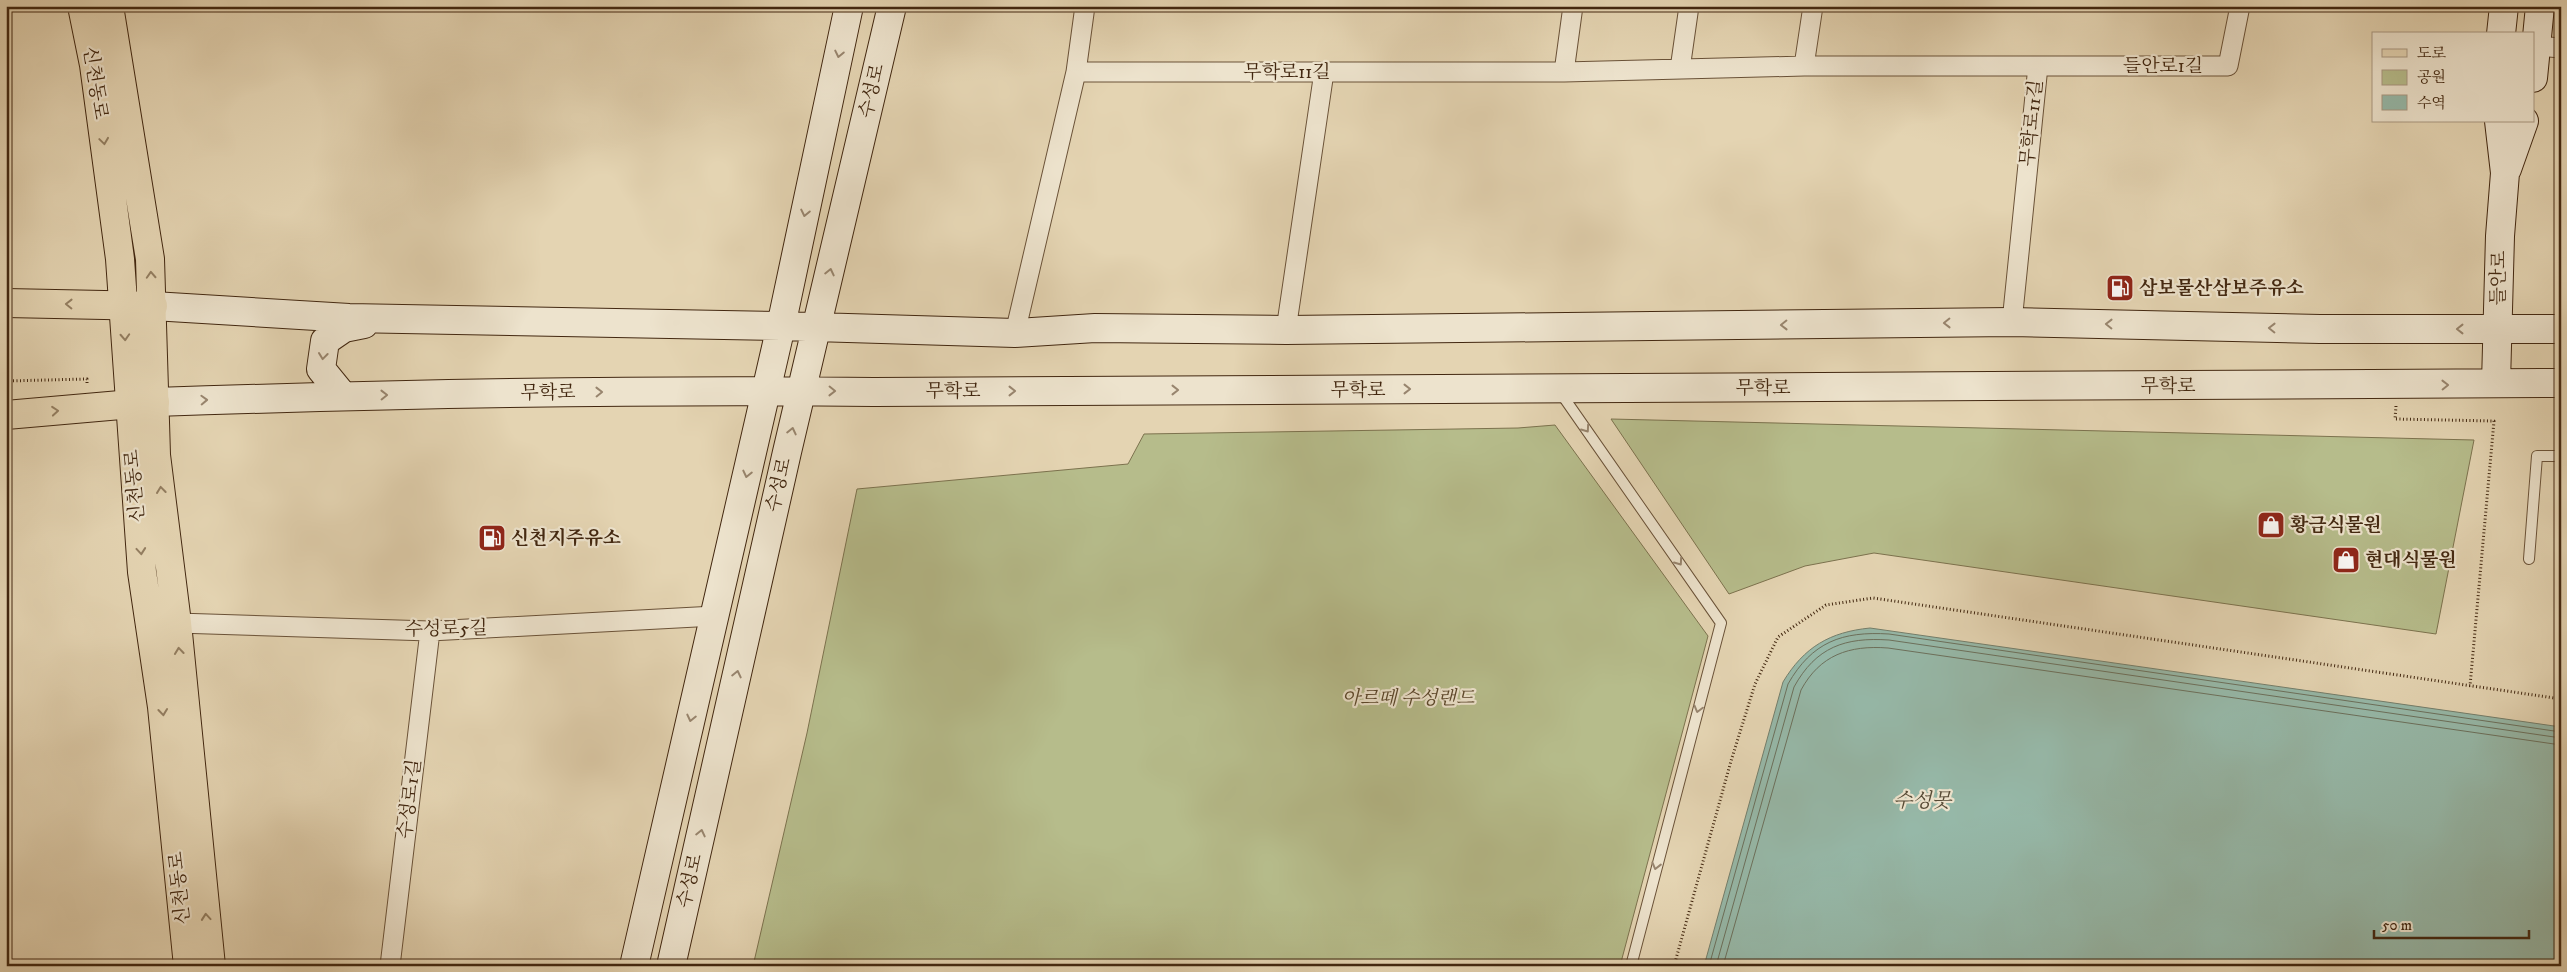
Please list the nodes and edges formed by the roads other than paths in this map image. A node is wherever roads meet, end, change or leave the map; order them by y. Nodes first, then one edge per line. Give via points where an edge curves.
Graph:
1 (82, 6) edge
2 (109, 6) edge
3 (849, 6) edge
4 (892, 6) edge
5 (1085, 6) edge
6 (1573, 6) edge
7 (1690, 6) edge
8 (1812, 6) edge
9 (2240, 6) edge
10 (2504, 6) edge
11 (2540, 6) edge
12 (2501, 32) edge
13 (2549, 47) edge
14 (1804, 66) junction
15 (2038, 66) junction
16 (1680, 69) junction
17 (1076, 72) junction
18 (1324, 72) junction
19 (1564, 72) junction
20 (2534, 76) edge
21 (2499, 122) edge
22 (2524, 122) edge
23 (2505, 173) junction
24 (6, 303) edge
25 (124, 306) junction
26 (153, 306) junction
27 (388, 319) junction
28 (2012, 322) junction
29 (781, 326) junction
30 (817, 327) junction
31 (2498, 328) junction
32 (2561, 329) edge
33 (1286, 330) junction
34 (1015, 333) junction
35 (2561, 383) edge
36 (2496, 384) junction
37 (1558, 389) junction
38 (766, 390) junction
39 (801, 391) junction
40 (343, 396) junction
41 (142, 403) junction
42 (6, 415) edge
43 (2561, 456) edge
44 (2529, 559) dead end
45 (715, 616) junction
46 (176, 623) junction
47 (430, 631) junction
48 (188, 966) edge
49 (211, 966) edge
50 (390, 966) edge
51 (634, 966) edge
52 (671, 966) edge
53 (1630, 966) edge

1 -> 25 main road, 신천동로 via 94,64
26 -> 2 main road, 신천동로 via 150,259
3 -> 29 main road, 수성로
30 -> 4 main road, 수성로
5 - 17 street
6 - 19 street
7 - 16 street
8 - 14 street
9 - 15 street, 들안로1길 via 2228,66
10 - 12 main road
11 - 13 main road
13 - 20 main road
14 - 15 street, 무학로11길
14 - 16 street, 무학로11길
15 - 28 street, 무학로11길
16 - 19 street, 무학로11길
17 - 18 street, 무학로11길
17 - 34 street
18 - 19 street, 무학로11길
18 - 33 street
21 - 23 main road, 들안로
22 - 23 main road, 들안로
23 - 31 main road, 들안로
25 -> 24 main road
25 - 26 main road
25 -> 41 main road, 신천동로
26 - 27 main road
26 - 41 main road, 신천동로
27 - 29 main road
27 -> 40 main road via 344,328 325,341 322,369
31 -> 28 main road via 2310,329
28 -> 33 main road
29 - 30 main road
29 - 38 main road, 수성로
30 - 34 main road
30 - 39 main road, 수성로
31 - 32 main road
31 - 36 main road, 들안로
33 - 34 main road via 1095,328
35 - 36 main road, 무학로
37 -> 36 main road, 무학로
39 -> 37 main road, 무학로
37 -> 53 lane via 1720,623
38 - 39 main road, 무학로
40 -> 38 main road, 무학로
38 -> 45 main road, 수성로
52 -> 39 main road, 수성로
41 -> 40 main road, 무학로
42 -> 41 main road
46 -> 41 main road, 신천동로 via 156,455
41 -> 48 main road, 신천동로 via 142,572 162,707
43 - 44 lane via 2537,456
45 - 47 street, 수성로5길
45 -> 51 main road, 수성로
46 - 47 street, 수성로5길
49 -> 46 main road, 신천동로
47 - 50 street, 수성로1길

